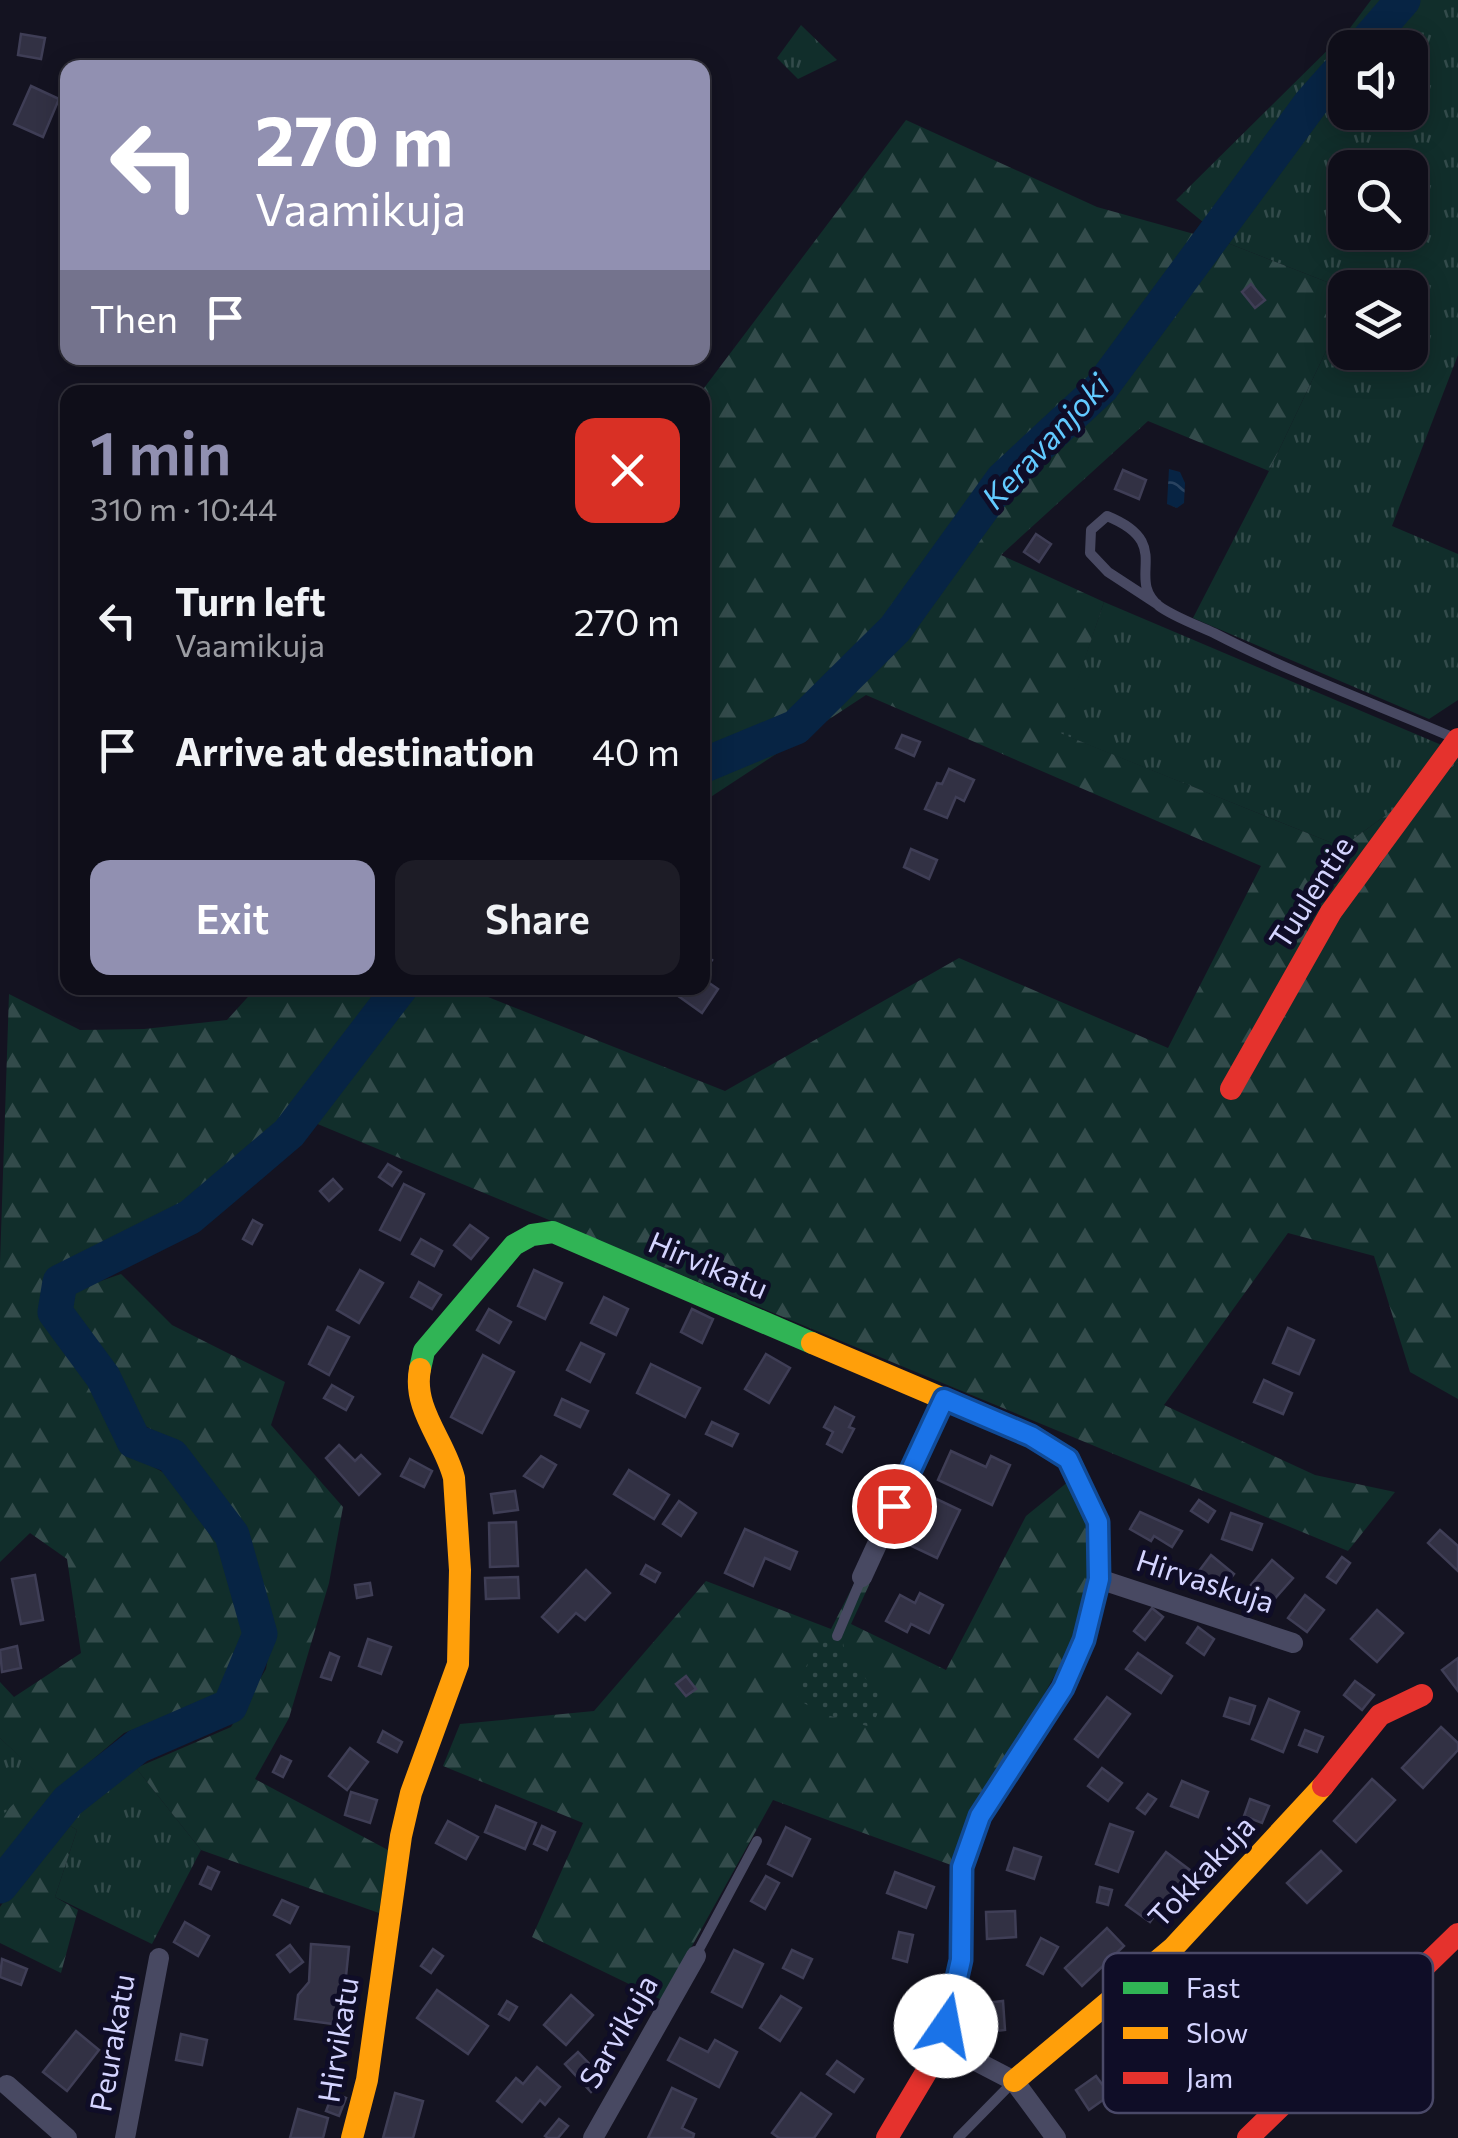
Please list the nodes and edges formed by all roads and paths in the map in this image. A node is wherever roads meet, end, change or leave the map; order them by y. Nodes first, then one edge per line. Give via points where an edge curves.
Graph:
1 (1157, 604) junction
2 (1458, 739) edge
3 (1231, 1088) dead end
4 (944, 1399) junction
5 (862, 1577) joint
6 (1099, 1579) junction
7 (837, 1636) dead end
8 (1293, 1643) dead end
9 (1422, 1695) dead end
10 (757, 1841) dead end
11 (1458, 1934) edge
12 (1167, 1953) edge
13 (696, 1956) joint
14 (159, 1958) dead end
15 (1433, 1958) edge
16 (1103, 2007) edge
17 (943, 2044) junction
18 (1014, 2081) junction
19 (8, 2085) dead end
20 (1274, 2113) edge
21 (68, 2138) edge
22 (124, 2138) edge
23 (352, 2138) edge
24 (593, 2138) edge
25 (887, 2138) edge
26 (958, 2138) edge
27 (1056, 2138) edge
28 (1248, 2138) edge

1 - 1 lane via 1145,578 1146,546 1132,526 1108,516 1091,530 1090,553
1 - 2 lane
2 - 3 street, Tuulentie via 1331,912
4 - 5 street
4 - 6 street, Hirvikatu via 1068,1459 1098,1522
4 - 23 street, Hirvikatu via 553,1232 514,1245 424,1351 418,1380 423,1408 454,1478 458,1664 401,1836 367,2080
5 - 7 lane
6 - 8 street, Hirvaskuja
6 - 17 street, Hirvikatu via 1063,1688 980,1816 962,1867 961,1960
9 - 12 street, Tokkakuja via 1380,1715 1343,1764
10 - 13 lane
11 - 15 street
13 - 24 street, Sarvikuja
14 - 22 street, Peurakatu
16 - 18 street, Tokkakuja
17 - 18 street
17 - 25 street, Hirvikatu
18 - 26 lane
18 - 27 street
19 - 21 street
20 - 28 street

